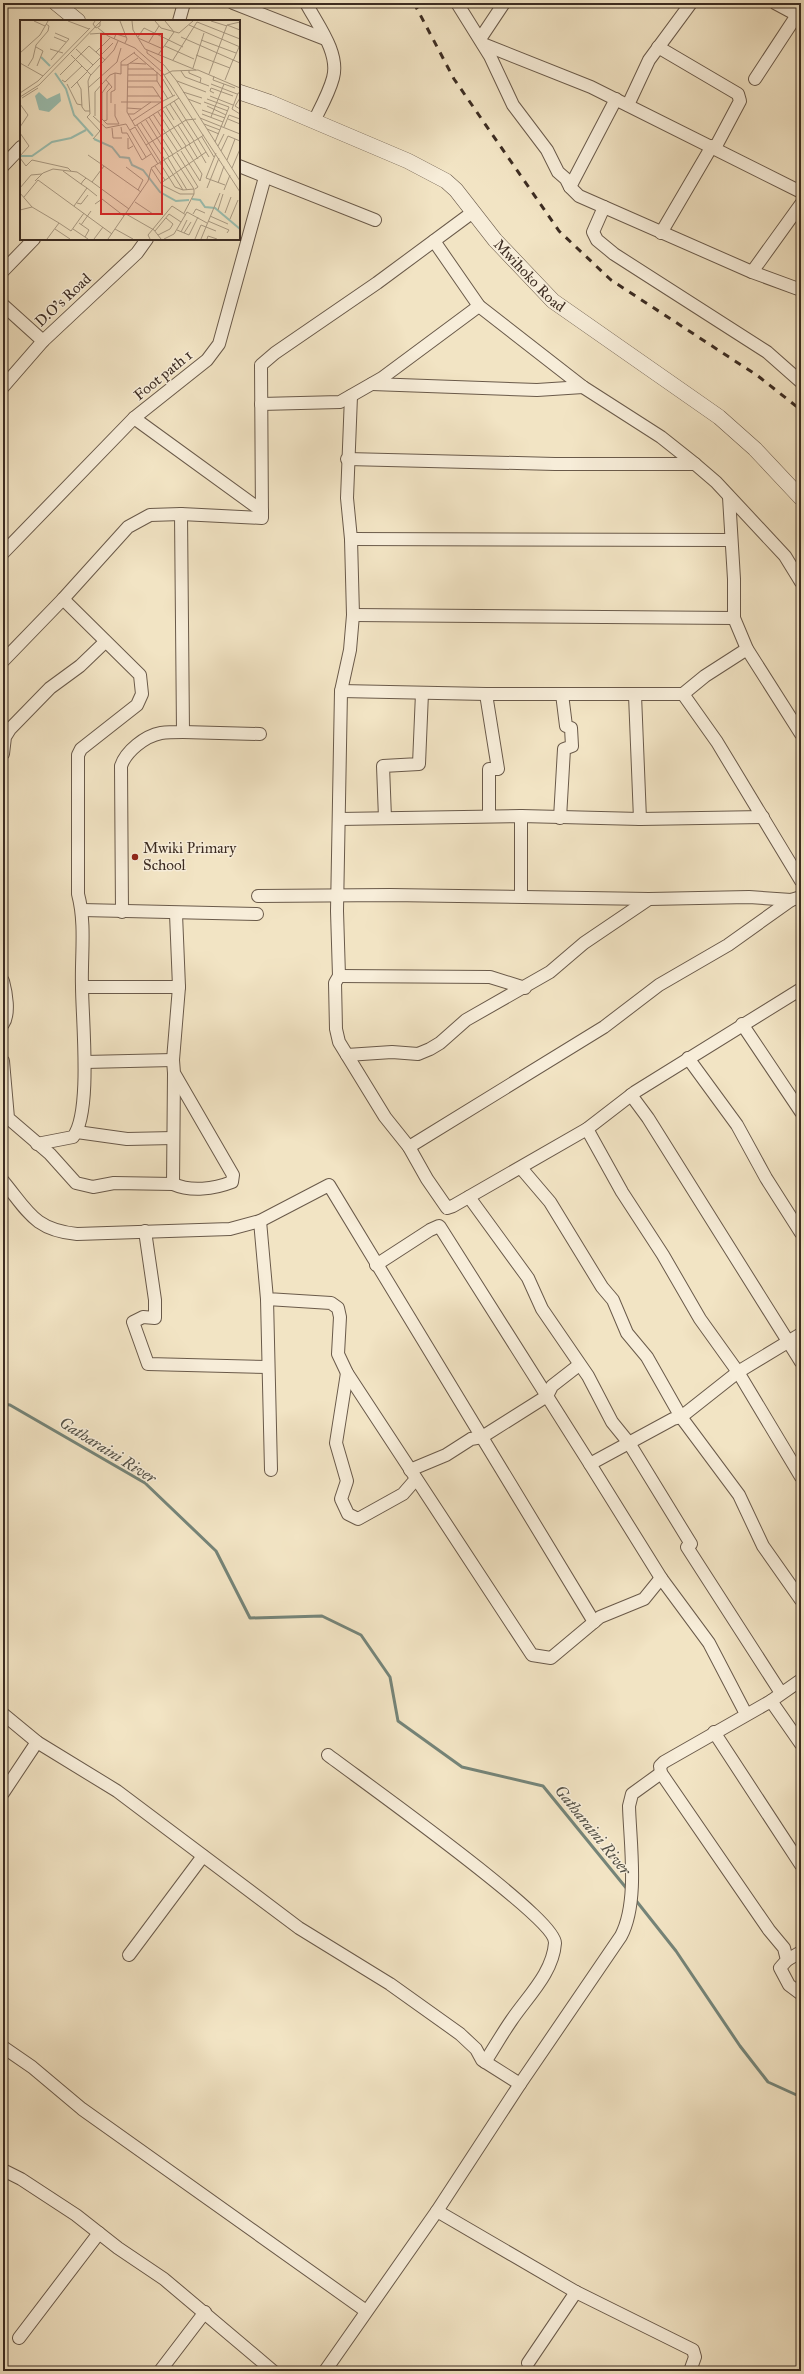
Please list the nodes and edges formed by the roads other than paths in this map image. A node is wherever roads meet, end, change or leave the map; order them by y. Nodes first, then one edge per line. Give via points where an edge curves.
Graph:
1 (56, 3) edge
2 (184, 3) edge
3 (232, 3) edge
4 (306, 3) edge
5 (458, 3) edge
6 (504, 3) edge
7 (691, 3) edge
8 (774, 3) edge
9 (799, 16) edge
10 (77, 20) edge
11 (179, 20) edge
12 (325, 38) junction
13 (481, 41) junction
14 (658, 47) junction
15 (755, 79) dead end
16 (240, 92) edge
17 (616, 99) junction
18 (628, 105) junction
19 (314, 121) junction
20 (714, 147) junction
21 (20, 148) edge
22 (3, 166) edge
23 (240, 166) edge
24 (265, 177) junction
25 (570, 187) junction
26 (801, 192) edge
27 (801, 204) edge
28 (604, 207) junction
29 (473, 212) junction
30 (375, 220) dead end
31 (661, 233) junction
32 (33, 240) edge
33 (145, 240) edge
34 (434, 241) junction
35 (3, 271) edge
36 (752, 272) junction
37 (801, 290) edge
38 (3, 305) edge
39 (479, 306) junction
40 (43, 341) junction
41 (801, 382) edge
42 (371, 384) junction
43 (583, 387) junction
44 (3, 388) edge
45 (351, 396) junction
46 (261, 404) junction
47 (134, 418) junction
48 (347, 459) junction
49 (695, 464) junction
50 (729, 497) junction
51 (801, 498) edge
52 (262, 511) junction
53 (181, 514) junction
54 (351, 539) junction
55 (730, 540) junction
56 (3, 553) edge
57 (801, 582) edge
58 (63, 599) junction
59 (352, 615) junction
60 (734, 618) junction
61 (105, 642) junction
62 (747, 649) junction
63 (3, 661) edge
64 (341, 690) junction
65 (422, 693) junction
66 (486, 694) junction
67 (562, 694) junction
68 (683, 694) junction
69 (635, 695) junction
70 (183, 732) junction
71 (260, 734) dead end
72 (801, 734) edge
73 (3, 754) edge
74 (489, 816) junction
75 (521, 816) junction
76 (762, 817) junction
77 (385, 818) junction
78 (560, 818) junction
79 (339, 819) junction
80 (640, 820) junction
81 (801, 881) edge
82 (338, 895) junction
83 (258, 896) dead end
84 (521, 896) junction
85 (796, 898) edge
86 (649, 900) junction
87 (82, 910) junction
88 (122, 912) junction
89 (176, 914) junction
90 (257, 914) dead end
91 (339, 976) junction
92 (3, 981) edge
93 (82, 987) junction
94 (179, 987) junction
95 (525, 988) junction
96 (801, 989) edge
97 (3, 1024) edge
98 (742, 1024) junction
99 (346, 1055) junction
100 (688, 1058) junction
101 (173, 1060) junction
102 (3, 1061) edge
103 (85, 1062) junction
104 (174, 1073) junction
105 (631, 1095) junction
106 (801, 1112) edge
107 (587, 1129) junction
108 (77, 1132) junction
109 (173, 1138) junction
110 (37, 1144) junction
111 (409, 1147) junction
112 (521, 1168) junction
113 (3, 1181) edge
114 (173, 1184) junction
115 (469, 1197) junction
116 (260, 1221) junction
117 (145, 1231) junction
118 (801, 1233) edge
119 (376, 1265) junction
120 (267, 1299) junction
121 (801, 1334) edge
122 (788, 1344) junction
123 (801, 1362) edge
124 (579, 1365) junction
125 (268, 1367) junction
126 (738, 1372) junction
127 (346, 1374) junction
128 (547, 1396) junction
129 (681, 1418) junction
130 (482, 1437) junction
131 (629, 1443) junction
132 (590, 1464) junction
133 (271, 1470) dead end
134 (413, 1475) junction
135 (801, 1477) edge
136 (661, 1578) junction
137 (801, 1600) edge
138 (594, 1622) junction
139 (801, 1680) edge
140 (781, 1693) junction
141 (771, 1701) junction
142 (3, 1714) edge
143 (746, 1714) junction
144 (714, 1732) junction
145 (37, 1742) junction
146 (801, 1744) edge
147 (328, 1756) dead end
148 (660, 1773) junction
149 (3, 1794) edge
150 (203, 1856) junction
151 (801, 1865) edge
152 (801, 1952) edge
153 (129, 1955) dead end
154 (787, 1960) junction
155 (801, 1994) edge
156 (3, 2047) edge
157 (485, 2062) junction
158 (520, 2084) junction
159 (3, 2170) edge
160 (437, 2211) junction
161 (99, 2233) junction
162 (576, 2292) junction
163 (366, 2311) junction
164 (205, 2312) junction
165 (19, 2338) dead end
166 (528, 2363) dead end
167 (328, 2370) edge
168 (160, 2371) edge
169 (274, 2371) edge
170 (690, 2371) edge

1 - 10 street
2 - 11 street
3 - 12 street
4 - 12 street
5 - 13 street
6 - 13 street
7 - 14 street
8 - 9 street
9 - 15 street
12 - 19 street via 334,62 334,77
13 - 17 street
13 - 25 street via 513,105 547,150 558,172
14 - 18 street via 649,60
14 - 20 street via 738,94 740,101
16 - 19 street, Mwihoko Road
17 - 18 street
17 - 25 street
18 - 20 street
19 - 29 street, Mwihoko Road via 436,174 456,190
20 - 26 street
20 - 31 street
21 - 22 street
23 - 24 street
24 - 30 street
24 - 47 street, Foot path 1 via 219,344 207,360
25 - 28 street via 579,196
27 - 36 street
28 - 31 street
28 - 41 street via 593,232 597,240 614,254 767,352
29 - 34 street
29 - 51 street, Mwihoko Road via 495,240 553,301 719,417 755,449
31 - 36 street
32 - 35 street
33 - 40 street, D.O's Road via 137,253
34 - 39 street
34 - 46 street via 263,362 260,365
36 - 37 street
38 - 40 street
39 - 42 street
39 - 43 street
40 - 44 street, D.O's Road
42 - 43 street via 537,390
42 - 45 street
43 - 49 street via 661,437
45 - 46 street via 340,402
45 - 48 street
46 - 52 street
47 - 52 street
47 - 56 street, Foot path 1
48 - 49 street via 555,464
48 - 54 street
49 - 50 street
50 - 55 street
50 - 57 street via 785,556
52 - 53 street via 262,518
53 - 58 street via 150,515 128,527
53 - 70 street
54 - 55 street
54 - 59 street
55 - 60 street
58 - 61 street
58 - 63 street
59 - 60 street
59 - 64 street via 350,650
60 - 62 street
61 - 73 street via 80,666 50,688 10,729 5,737
61 - 87 street via 140,675 142,694 136,706 81,749 78,755 78,894
62 - 68 street via 705,676
62 - 72 street
64 - 65 street
64 - 79 street
65 - 66 street
65 - 77 street via 419,764 383,766
66 - 67 street
66 - 74 street via 498,769 490,769
67 - 69 street
67 - 78 street via 566,726 571,728 572,746 564,748
68 - 69 street
68 - 76 street via 717,742
69 - 80 street
70 - 71 street
70 - 88 street via 160,733 124,756 121,766
74 - 75 street
74 - 77 street
75 - 78 street
75 - 84 street
76 - 80 street
76 - 81 street
77 - 79 street
78 - 80 street
79 - 82 street
82 - 83 street
82 - 84 street
82 - 91 street
84 - 86 street
85 - 86 street
85 - 111 street via 728,945 659,985 604,1027
86 - 95 street via 584,943 550,972
87 - 88 street
87 - 93 street
88 - 89 street
89 - 90 street
89 - 94 street
91 - 95 street via 490,977
91 - 99 street via 335,984 336,1029
92 - 97 street via 6,990 6,1013
93 - 94 street
93 - 103 street
94 - 101 street
95 - 99 street via 466,1020 440,1043 418,1054 392,1052
96 - 98 street
98 - 100 street
98 - 106 street
99 - 111 street via 385,1117
100 - 105 street
100 - 118 street via 737,1125 766,1178
101 - 103 street
101 - 104 street
102 - 110 street via 8,1118
103 - 108 street
104 - 109 street
104 - 114 street via 232,1172 234,1180 217,1187 181,1188
105 - 107 street
105 - 122 street
107 - 112 street
107 - 126 street via 622,1192 700,1319
108 - 109 street via 128,1139
108 - 110 street via 73,1137
109 - 114 street
110 - 114 street via 50,1154 76,1183 93,1187 114,1182
111 - 115 street via 447,1208
112 - 115 street
112 - 129 street via 550,1202 602,1287 613,1300 627,1333 647,1357
113 - 117 street via 32,1218 61,1233 108,1234
115 - 124 street via 528,1278 542,1309
116 - 117 street via 230,1229
116 - 119 street via 329,1185
116 - 120 street
117 - 125 street via 155,1300 155,1318 144,1317 133,1322 148,1364
119 - 128 street via 439,1226
119 - 130 street
120 - 125 street
120 - 127 street via 331,1303 338,1308 338,1354
121 - 122 street
122 - 123 street
122 - 126 street
124 - 128 street via 552,1386
124 - 131 street via 588,1376 612,1422
125 - 133 street
126 - 129 street
126 - 135 street
127 - 134 street
127 - 134 street via 336,1443 347,1481 341,1499 345,1510 358,1519 404,1494
128 - 130 street
128 - 132 street
129 - 131 street via 673,1419
129 - 137 street via 739,1495 762,1546
130 - 134 street via 471,1439
130 - 138 street
131 - 132 street
131 - 140 street via 691,1544 687,1547
132 - 136 street
134 - 138 street via 460,1542 532,1655 551,1658
136 - 138 street via 644,1599 600,1617
136 - 143 street via 708,1643
139 - 140 street
140 - 141 street
141 - 143 street
141 - 146 street
142 - 145 street
143 - 144 street
144 - 148 street via 664,1762 660,1766
144 - 151 street
145 - 149 street
145 - 150 street via 117,1791
147 - 157 street via 497,1882 548,1928 555,1941 553,1956 545,1974
148 - 154 street via 784,1948
148 - 158 street via 632,1794 628,1806 632,1885 626,1926 606,1961
150 - 153 street
150 - 157 street via 299,1928 390,1984 460,2034
152 - 154 street
154 - 155 street via 780,1968 789,1984
156 - 163 street via 32,2067 82,2109
157 - 158 street
158 - 160 street
159 - 161 street via 76,2215
160 - 162 street
160 - 163 street
161 - 164 street
161 - 165 street
162 - 166 street
162 - 170 street via 693,2350 695,2357
163 - 167 street
164 - 168 street
164 - 169 street

